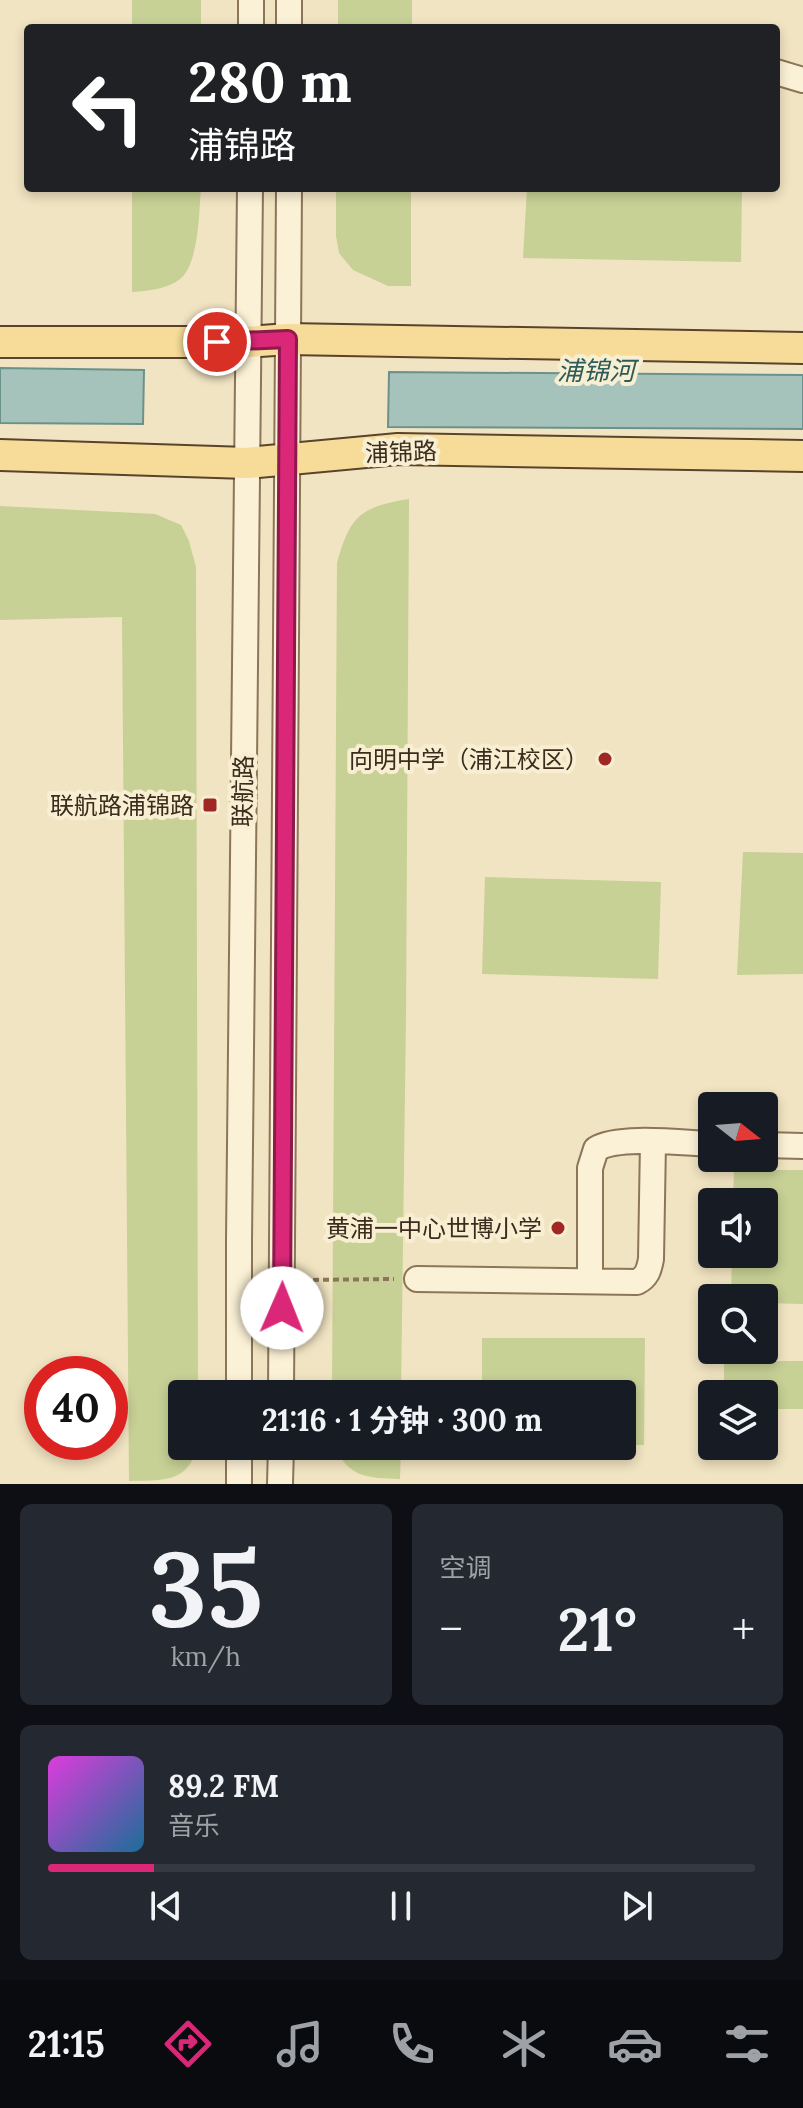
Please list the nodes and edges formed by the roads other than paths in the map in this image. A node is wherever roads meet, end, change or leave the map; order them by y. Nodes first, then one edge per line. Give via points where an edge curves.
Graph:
1 (251, 0) edge
2 (289, 0) edge
3 (251, 24) edge
4 (289, 24) edge
5 (780, 73) edge
6 (803, 80) edge
7 (250, 192) edge
8 (289, 192) edge
9 (0, 342) edge
10 (803, 348) edge
11 (288, 351) junction
12 (248, 352) junction
13 (287, 447) junction
14 (0, 455) edge
15 (803, 456) edge
16 (247, 463) junction
17 (653, 1142) junction
18 (698, 1144) edge
19 (778, 1145) edge
20 (803, 1146) edge
21 (417, 1279) road end
22 (590, 1281) junction
23 (239, 1380) edge
24 (281, 1380) edge
25 (239, 1460) edge
26 (281, 1460) edge
27 (239, 1484) edge
28 (280, 1484) edge

1 - 3 street
2 - 4 street
5 - 6 street
7 - 12 street, 联航路
8 - 11 street, 联航路
9 - 12 main road
10 - 11 main road
11 - 12 main road
11 - 13 street, 联航路
12 - 16 street, 联航路
13 - 15 main road, 浦锦路
13 - 16 main road, 浦锦路
13 - 24 street, 联航路
14 - 16 main road, 浦锦路
16 - 23 street, 联航路
17 - 18 street
17 - 22 street via 613,1142 596,1149 590,1168
17 - 22 street via 649,1270 637,1282
19 - 20 street
21 - 22 street
25 - 27 street
26 - 28 street

